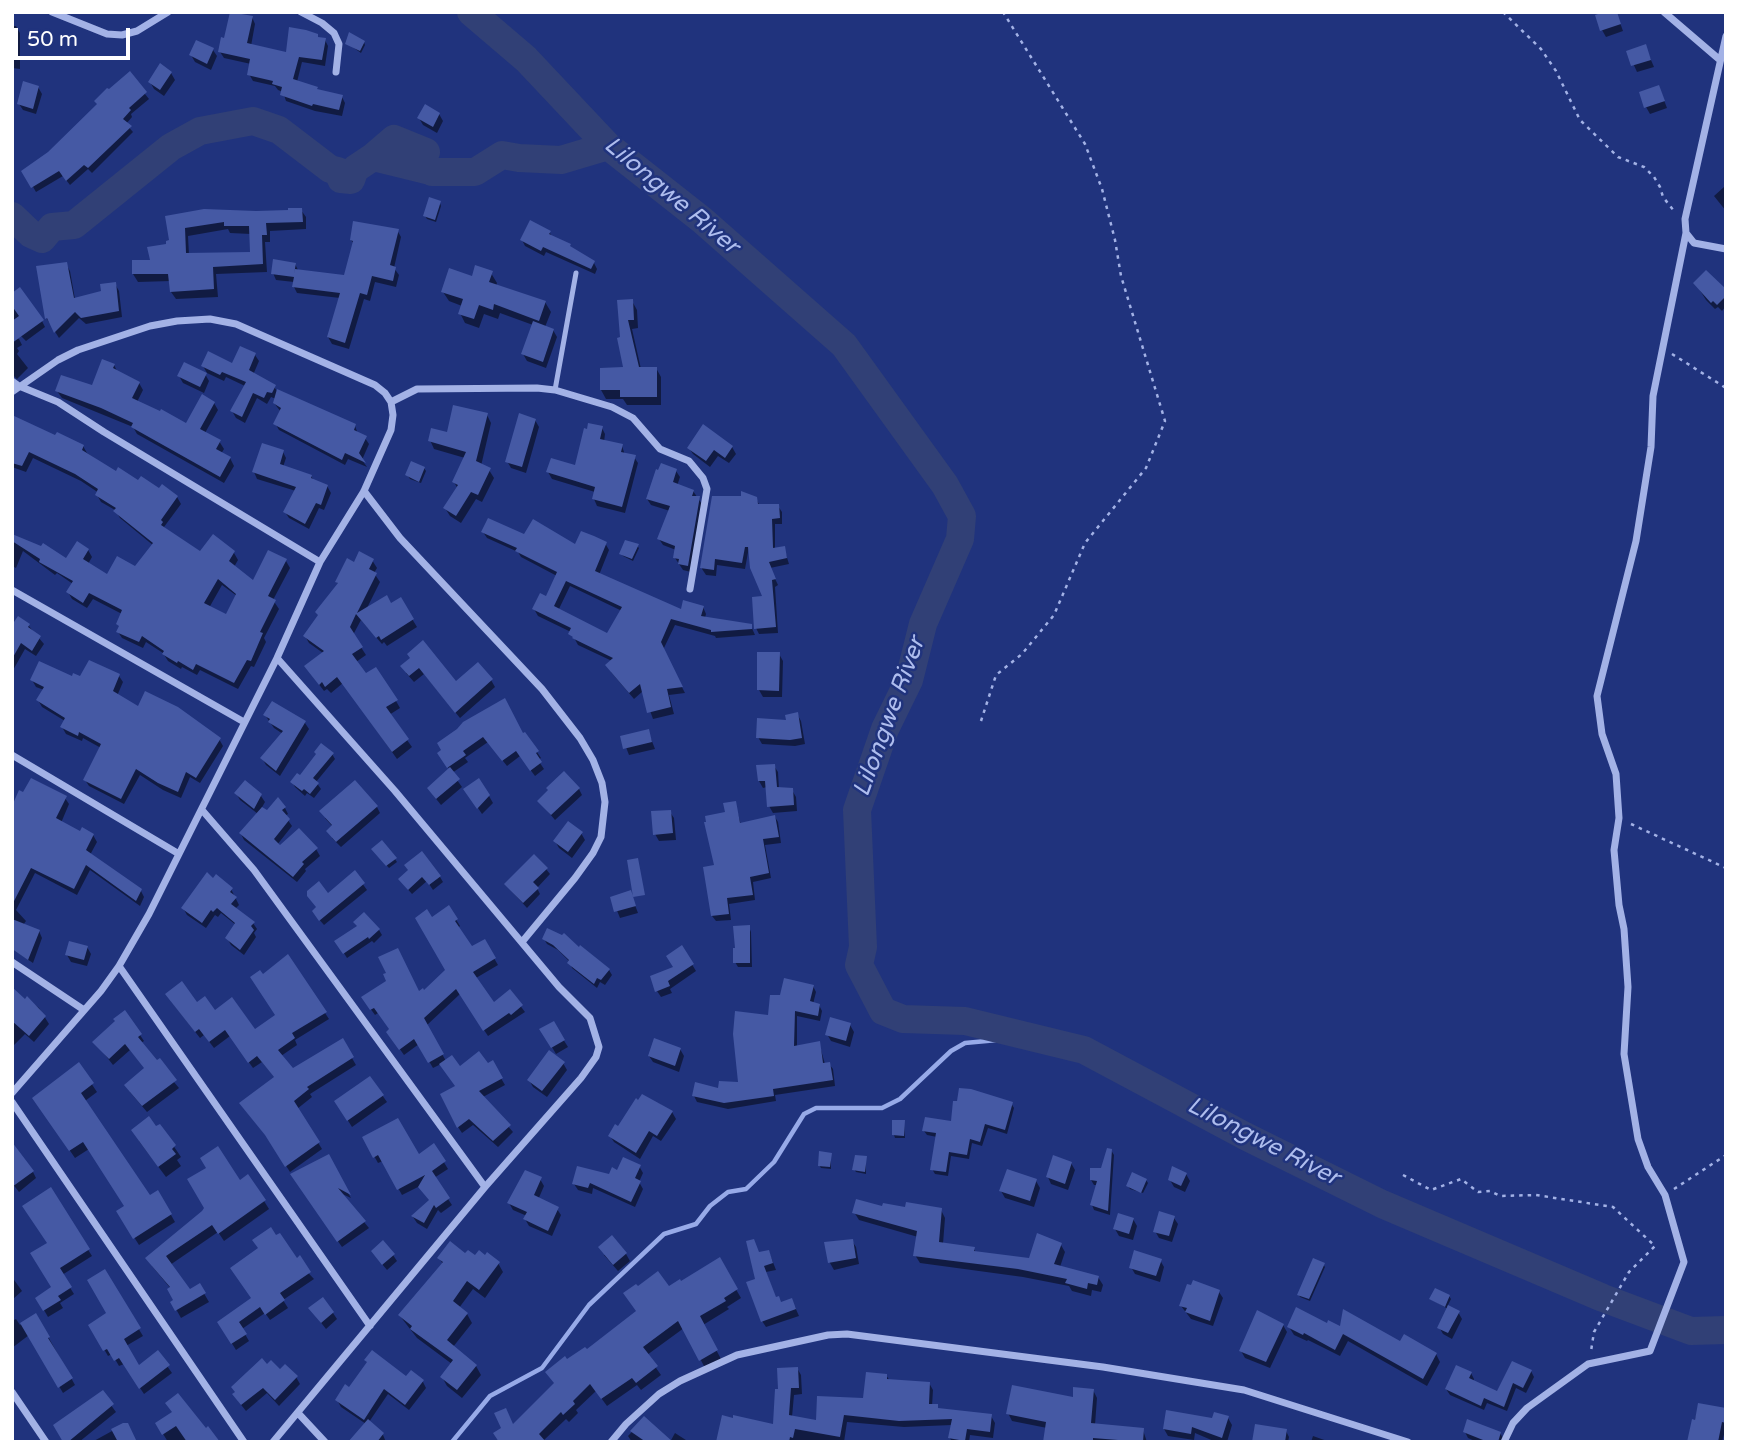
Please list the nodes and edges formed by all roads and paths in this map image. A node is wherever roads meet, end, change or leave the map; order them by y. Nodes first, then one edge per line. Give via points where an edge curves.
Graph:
1 (52, 12) edge
2 (168, 12) edge
3 (300, 12) edge
4 (1003, 12) edge
5 (1503, 12) edge
6 (1664, 12) edge
7 (1726, 36) edge
8 (1720, 60) junction
9 (336, 72) dead end
10 (1685, 219) junction
11 (1686, 233) junction
12 (1726, 249) edge
13 (576, 273) dead end
14 (1663, 349) junction
15 (14, 386) edge
16 (1726, 388) edge
17 (555, 390) junction
18 (391, 402) junction
19 (364, 491) junction
20 (320, 562) junction
21 (690, 589) dead end
22 (12, 590) edge
23 (276, 658) junction
24 (981, 721) dead end
25 (244, 722) junction
26 (12, 755) edge
27 (202, 810) junction
28 (1619, 818) junction
29 (179, 854) junction
30 (1726, 868) edge
31 (522, 942) junction
32 (12, 962) edge
33 (119, 966) junction
34 (84, 1010) junction
35 (12, 1093) edge
36 (12, 1102) edge
37 (1726, 1155) edge
38 (1403, 1175) dead end
39 (485, 1187) junction
40 (1665, 1195) junction
41 (370, 1326) junction
42 (1588, 1364) junction
43 (12, 1392) edge
44 (298, 1413) junction
45 (46, 1442) edge
46 (244, 1442) edge
47 (272, 1442) edge
48 (325, 1442) edge
49 (611, 1442) edge
50 (1408, 1442) edge
51 (1504, 1442) edge

1 - 2 street via 107,34 122,35 137,32
3 - 9 street via 334,33 339,44
4 - 24 path via 1085,144 1102,189 1121,276 1165,421 1146,468 1085,543 1054,615 1022,654 996,675
5 - 10 path via 1541,49 1580,120 1618,157 1644,167 1671,209
6 - 8 street
7 - 8 street
8 - 10 street
10 - 11 street
11 - 12 street via 1694,243
11 - 14 street
13 - 17 lane
14 - 16 path
14 - 28 street via 1636,541 1597,696 1602,734 1616,774
15 - 18 street via 78,350 150,326 210,319 236,324 375,385
15 - 20 street via 58,402
17 - 18 street via 417,389
17 - 21 street via 633,418 660,449 689,461 703,478 707,489
18 - 19 street via 391,430
19 - 20 street
19 - 31 street via 400,538 542,689 580,738 602,783 604,819 597,845
20 - 23 street
22 - 25 street
23 - 25 street
23 - 31 street via 395,790
25 - 27 street
26 - 29 street
27 - 29 street
27 - 39 street via 254,870
28 - 30 path
28 - 40 street via 1614,850 1628,987 1624,1054 1638,1139
29 - 33 street
31 - 39 street via 590,1018 599,1046 581,1078
32 - 34 street
33 - 34 street
33 - 41 street
34 - 35 street
36 - 46 street
37 - 40 path
38 - 42 path via 1431,1190 1461,1179 1478,1192 1614,1207 1655,1245 1629,1272 1594,1332
39 - 41 street
40 - 42 street via 1684,1262 1650,1351
41 - 44 street
42 - 51 street via 1527,1408
43 - 45 street
44 - 47 street
44 - 48 street
49 - 50 street via 659,1394 680,1381 737,1355 847,1334 1244,1390

